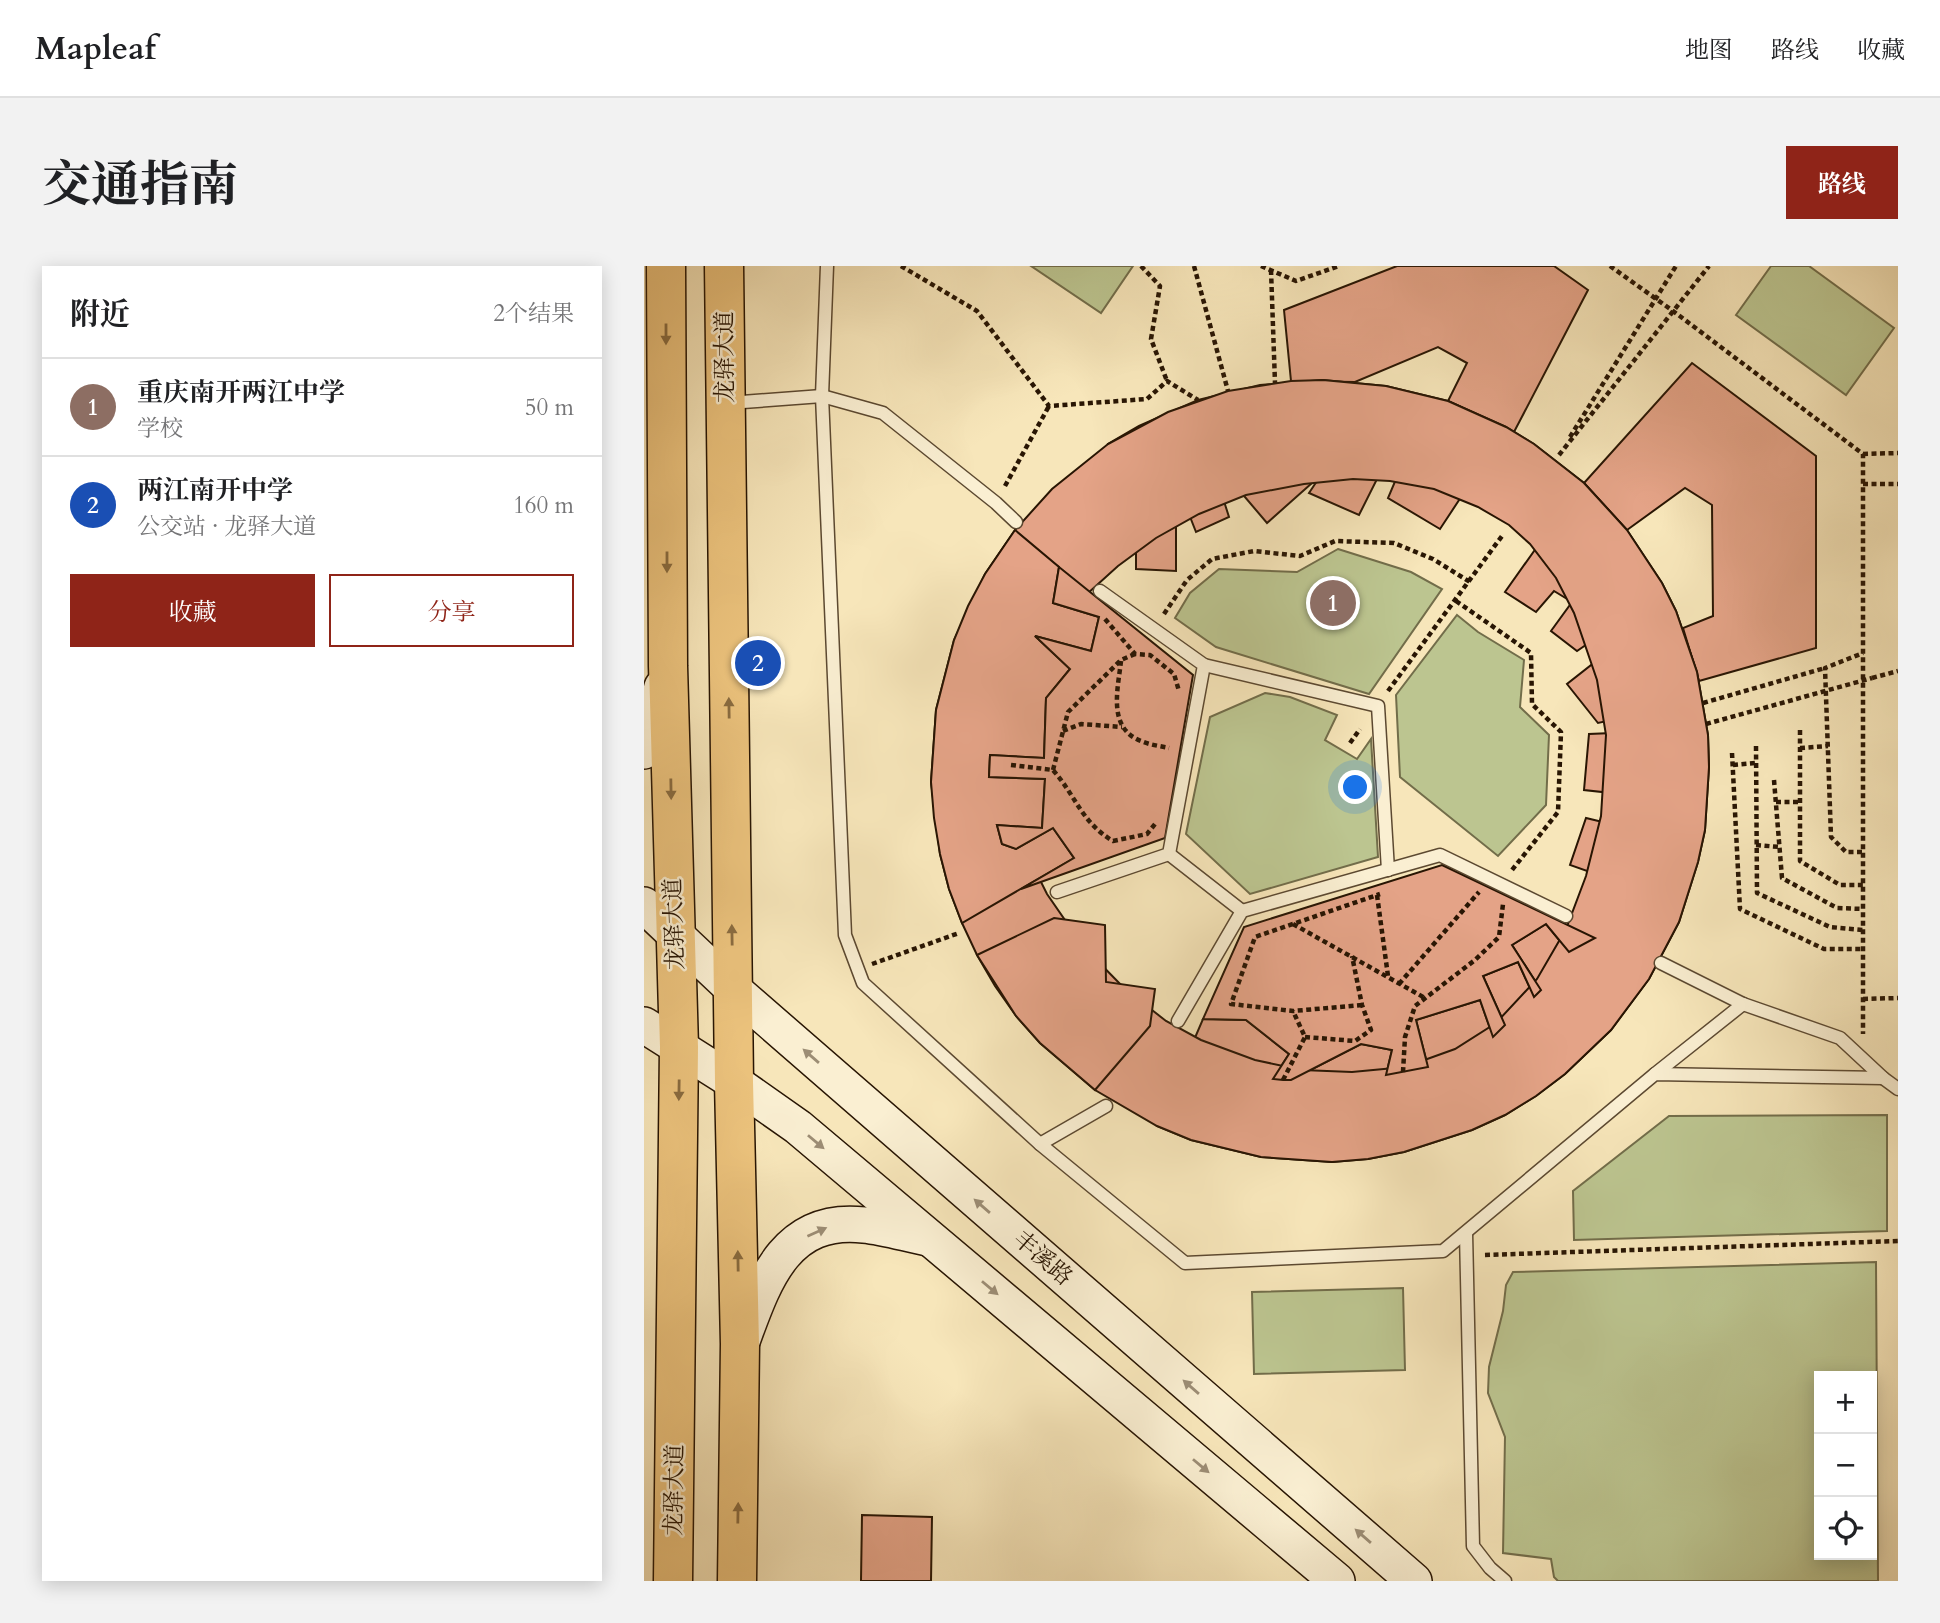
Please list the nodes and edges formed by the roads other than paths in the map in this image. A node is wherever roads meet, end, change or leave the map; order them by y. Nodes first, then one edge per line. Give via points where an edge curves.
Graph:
1 (666, 266) edge
2 (724, 266) edge
3 (827, 266) edge
4 (821, 396) junction
5 (724, 403) junction
6 (1016, 522) dead end
7 (1100, 591) dead end
8 (1204, 665) junction
9 (668, 666) junction
10 (644, 751) edge
11 (1168, 854) junction
12 (1388, 870) junction
13 (1057, 892) dead end
14 (644, 905) edge
15 (1242, 911) junction
16 (1566, 916) dead end
17 (674, 933) junction
18 (1661, 963) dead end
19 (733, 989) junction
20 (1743, 1004) junction
21 (1178, 1021) dead end
22 (644, 1025) edge
23 (679, 1047) junction
24 (1655, 1074) junction
25 (1883, 1079) junction
26 (734, 1082) junction
27 (1898, 1089) edge
28 (1105, 1106) dead end
29 (1040, 1144) junction
30 (1466, 1233) junction
31 (932, 1239) junction
32 (740, 1344) junction
33 (673, 1581) edge
34 (737, 1581) edge
35 (1337, 1581) edge
36 (1414, 1581) edge
37 (1505, 1581) edge

1 -> 9 main road, 龙驿大道
2 - 5 main road, 龙驿大道
3 - 4 lane
4 - 5 lane
4 - 6 lane via 884,413
4 - 29 lane via 845,934 863,983
19 -> 5 main road, 龙驿大道
7 - 8 lane
8 - 11 lane
8 - 12 lane via 1378,706
9 - 10 main road
9 -> 17 main road, 龙驿大道
11 - 13 lane
11 - 15 lane
12 - 15 lane
12 - 16 lane via 1440,855
14 - 17 main road, 丰溪路
15 - 21 lane
17 - 19 main road, 丰溪路
17 - 23 main road, 龙驿大道
18 - 20 lane
19 - 26 main road, 龙驿大道
36 -> 19 main road, 丰溪路
20 - 24 lane
20 - 25 lane via 1840,1038
22 - 23 main road
23 - 26 main road
23 -> 33 main road, 龙驿大道
24 - 25 lane
24 - 30 lane
25 - 27 lane
26 -> 31 main road via 798,1127
32 -> 26 main road, 龙驿大道
28 - 29 lane
29 - 30 lane via 1185,1264 1443,1251
30 - 37 lane via 1473,1546
32 -> 31 main road via 764,1282 789,1247 823,1227 862,1224
31 -> 35 main road
34 -> 32 main road, 龙驿大道

